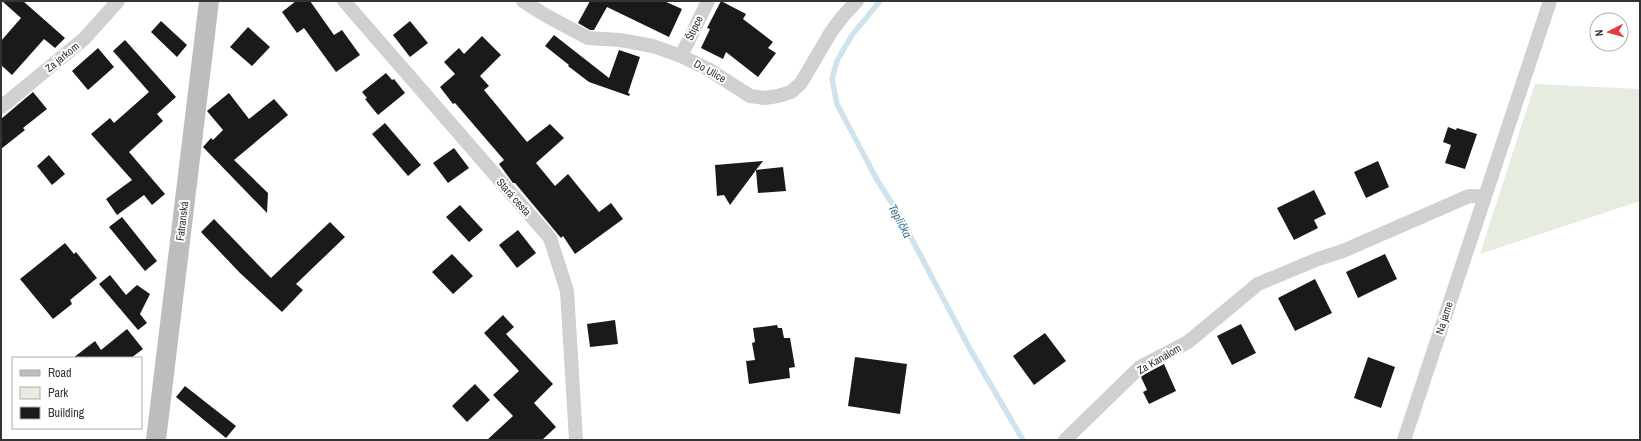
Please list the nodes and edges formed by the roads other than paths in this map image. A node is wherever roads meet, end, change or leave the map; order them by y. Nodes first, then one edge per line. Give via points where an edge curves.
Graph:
1 (118, 1) edge
2 (209, 1) edge
3 (344, 1) edge
4 (523, 1) edge
5 (708, 1) edge
6 (857, 1) edge
7 (1550, 1) edge
8 (680, 56) junction
9 (1, 107) edge
10 (1484, 196) junction
11 (156, 440) edge
12 (576, 440) edge
13 (1065, 440) edge
14 (1404, 440) edge

1 - 9 street, Za jarkom via 84,39
2 - 11 main road, Fatranská
3 - 12 street, Stará cesta via 550,238 566,291
4 - 8 street, Do Ulice via 588,38 653,46
5 - 8 street, Štipce
6 - 8 street, Do Ulice via 842,16 801,83 791,92 765,98 750,96 708,68
7 - 10 street, Na jame
10 - 13 street, Za Kanálom via 1469,196 1343,251 1258,284 1188,342 1140,368
10 - 14 street, Na jame

